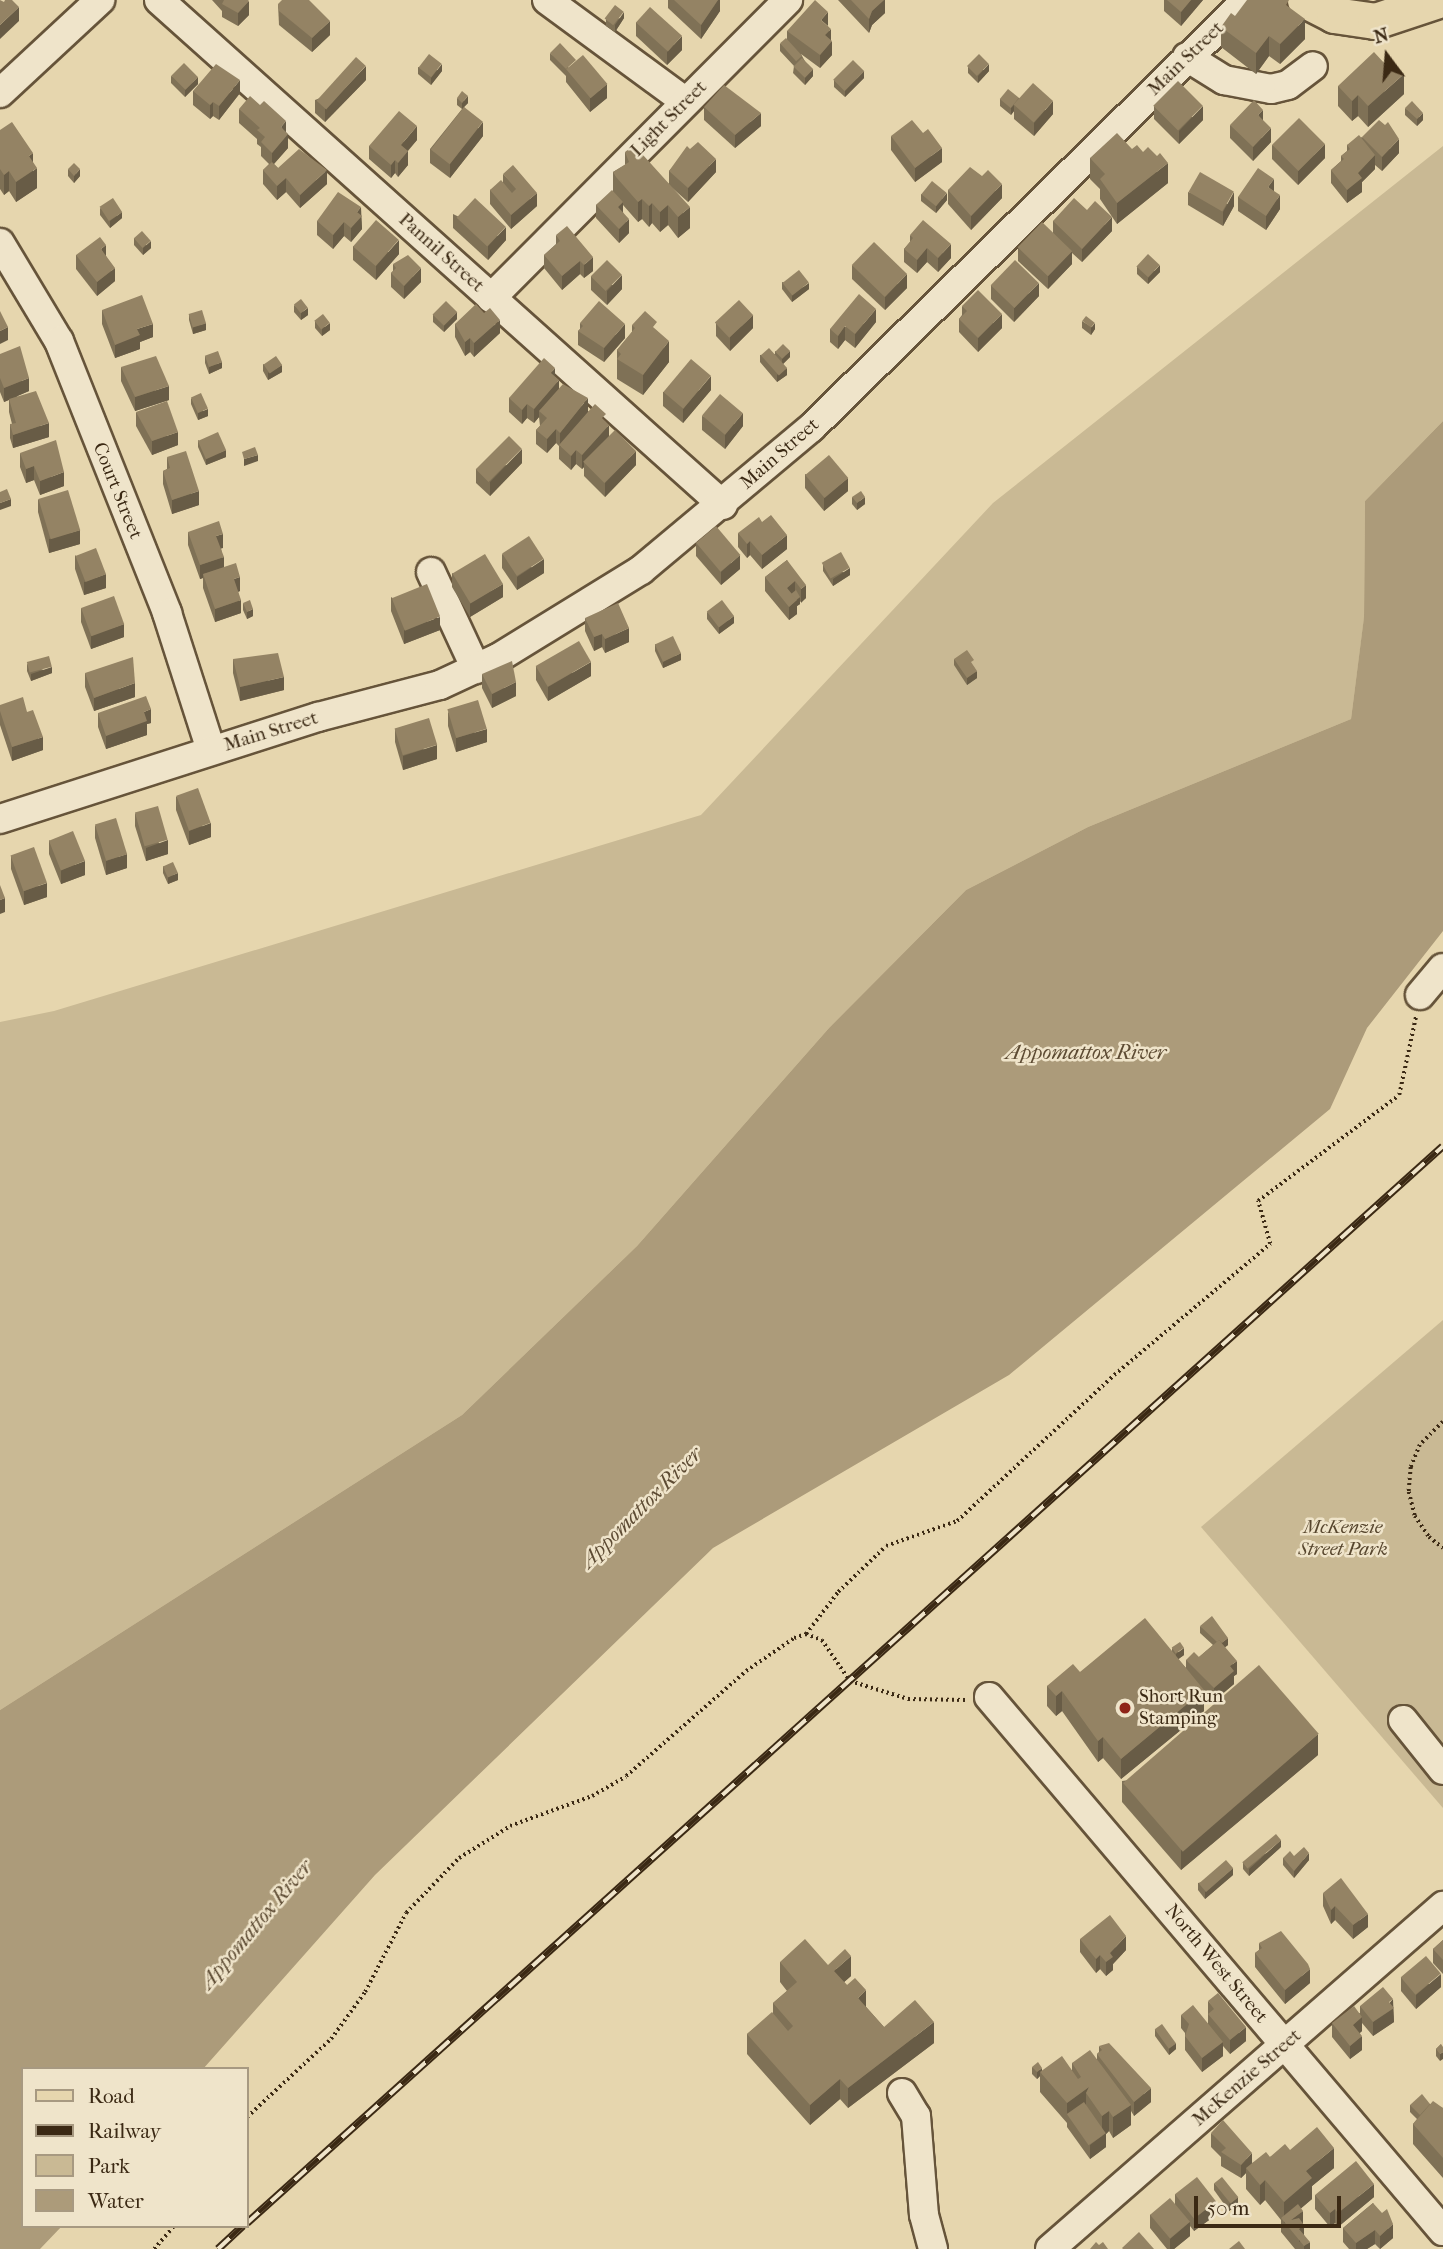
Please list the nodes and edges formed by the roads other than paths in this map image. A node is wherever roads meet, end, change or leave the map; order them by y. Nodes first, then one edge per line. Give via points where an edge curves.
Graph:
1 (100, 0) edge
2 (159, 0) edge
3 (547, 0) edge
4 (788, 0) edge
5 (1247, 0) edge
6 (1305, 0) edge
7 (1438, 0) edge
8 (1186, 57) junction
9 (1313, 66) dead end
10 (0, 93) edge
11 (686, 102) junction
12 (0, 243) edge
13 (491, 298) junction
14 (723, 505) junction
15 (431, 572) dead end
16 (476, 669) junction
17 (211, 750) junction
18 (0, 819) edge
19 (1443, 968) edge
20 (1420, 995) road end
21 (989, 1697) road end
22 (1403, 1720) dead end
23 (1443, 1770) edge
24 (1443, 1906) edge
25 (1284, 2045) junction
26 (902, 2092) dead end
27 (1443, 2231) edge
28 (1443, 2238) edge
29 (933, 2249) edge
30 (1050, 2249) edge
31 (1431, 2249) edge

1 - 10 street
2 - 13 street, Pannil Street
3 - 11 street
4 - 11 street, Light Street
5 - 8 street, Main Street
6 - 7 main road via 1334,15 1375,21
8 - 9 street via 1224,80 1271,89 1288,85
8 - 14 street, Main Street via 929,315
11 - 13 street, Light Street
12 - 17 street, Court Street via 59,341 167,613
13 - 14 street, Pannil Street
14 - 16 street, Main Street via 640,570
15 - 16 street
16 - 17 street, Main Street via 396,700 318,717
17 - 18 street, Main Street
19 - 20 street
21 - 25 street, North West Street
22 - 23 street
24 - 25 street, McKenzie Street
25 - 27 street, North West Street
25 - 30 street, McKenzie Street
26 - 29 street via 916,2116 924,2215
28 - 31 street

